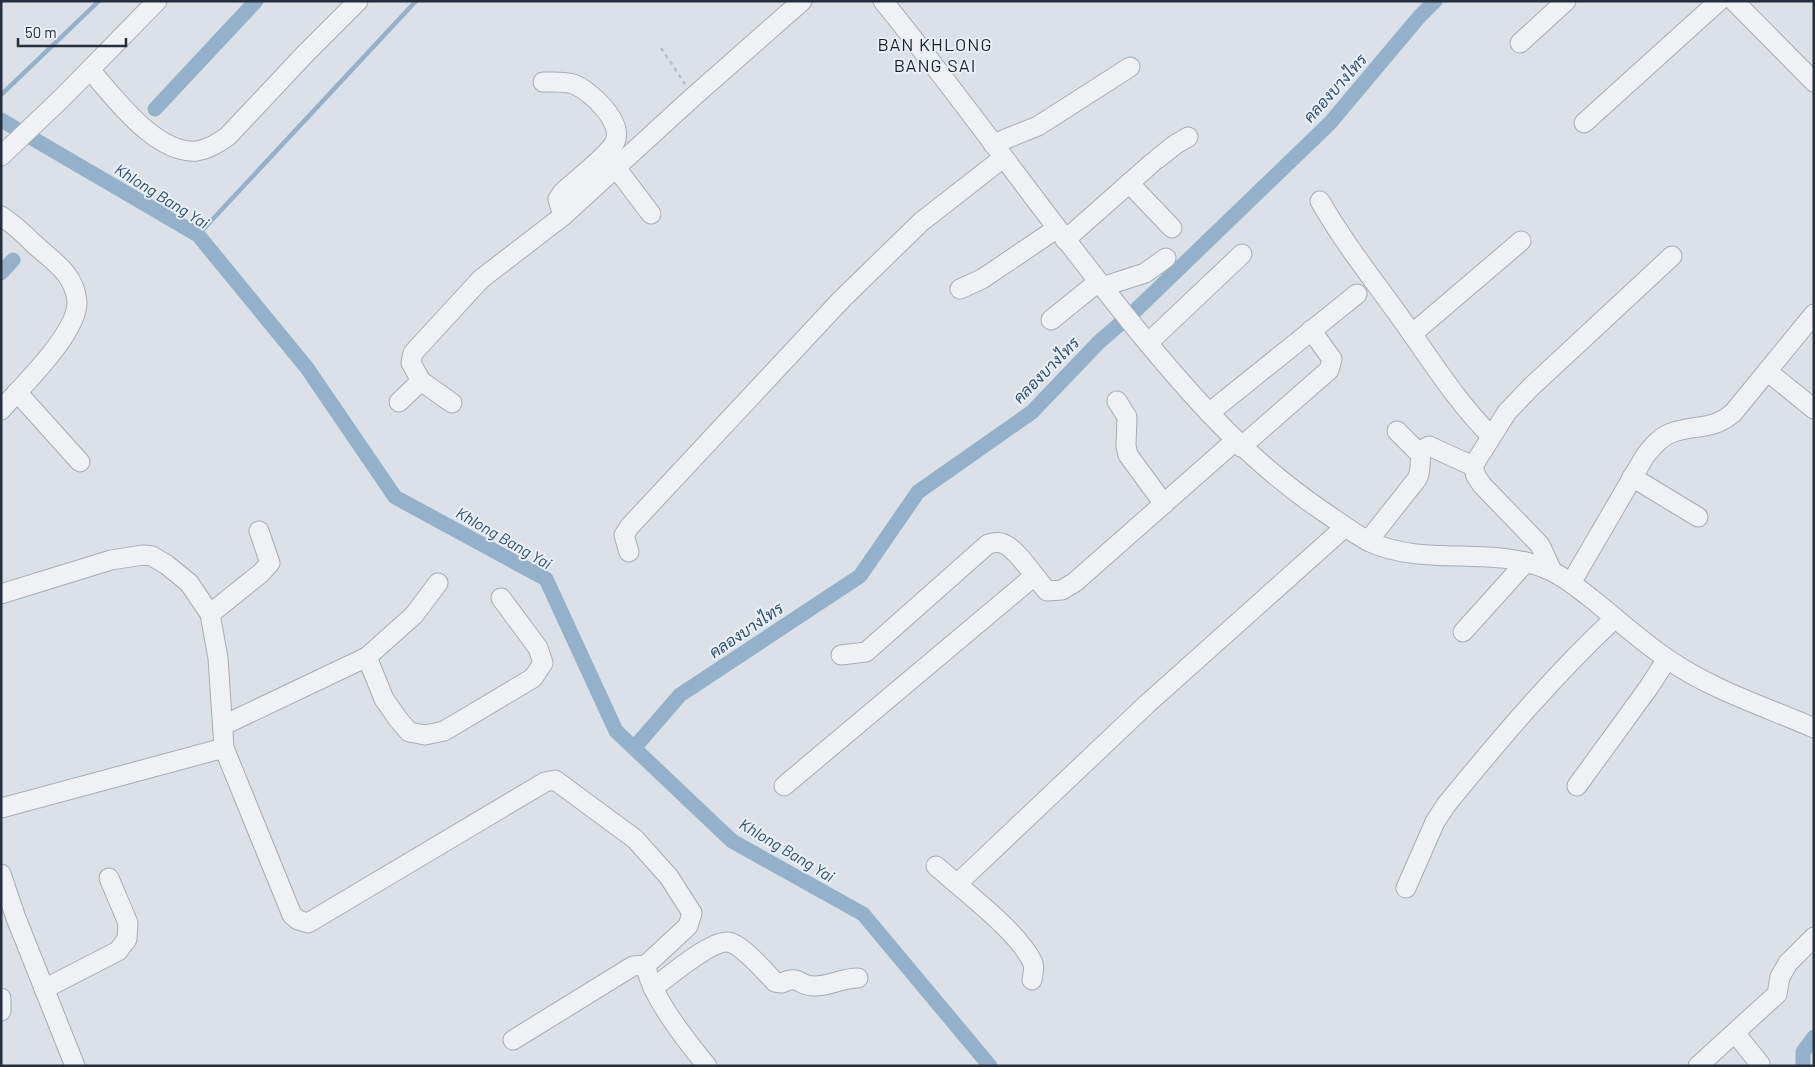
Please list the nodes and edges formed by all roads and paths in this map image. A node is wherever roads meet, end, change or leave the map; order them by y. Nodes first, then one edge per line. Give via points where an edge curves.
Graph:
1 (157, 1) edge
2 (358, 1) edge
3 (802, 1) edge
4 (1566, 1) edge
5 (1719, 1) edge
6 (1734, 1) edge
7 (888, 3) edge
8 (1520, 43) dead end
9 (661, 48) dead end
10 (1130, 67) dead end
11 (90, 70) junction
12 (543, 82) dead end
13 (1814, 82) edge
14 (692, 97) junction
15 (1584, 124) dead end
16 (1188, 138) dead end
17 (998, 152) junction
18 (1, 156) edge
19 (617, 168) junction
20 (1129, 183) junction
21 (1320, 201) dead end
22 (651, 214) dead end
23 (1, 216) edge
24 (563, 216) junction
25 (1172, 228) dead end
26 (1061, 234) junction
27 (1521, 241) dead end
28 (1242, 254) dead end
29 (1672, 256) dead end
30 (1166, 258) dead end
31 (960, 289) dead end
32 (1104, 290) junction
33 (1357, 294) dead end
34 (1814, 314) edge
35 (1051, 320) dead end
36 (1311, 330) junction
37 (1412, 334) junction
38 (1144, 338) junction
39 (1767, 371) junction
40 (421, 381) junction
41 (17, 392) junction
42 (1117, 401) dead end
43 (399, 402) dead end
44 (452, 403) dead end
45 (1814, 409) edge
46 (1, 410) edge
47 (1209, 413) junction
48 (1397, 431) dead end
49 (1491, 436) junction
50 (1238, 444) junction
51 (1420, 454) junction
52 (80, 462) dead end
53 (1474, 466) junction
54 (1632, 477) junction
55 (1164, 504) junction
56 (1698, 517) dead end
57 (1345, 527) junction
58 (259, 531) dead end
59 (1368, 541) junction
60 (629, 552) dead end
61 (1526, 562) junction
62 (1552, 571) junction
63 (1033, 577) junction
64 (438, 583) dead end
65 (1571, 583) junction
66 (1, 594) edge
67 (501, 598) dead end
68 (210, 614) junction
69 (1615, 618) junction
70 (1463, 632) dead end
71 (841, 655) dead end
72 (367, 657) junction
73 (1667, 659) junction
74 (224, 725) junction
75 (1814, 728) edge
76 (224, 748) junction
77 (784, 786) dead end
78 (1577, 786) dead end
79 (1, 808) edge
80 (936, 866) dead end
81 (109, 878) dead end
82 (3, 884) edge
83 (957, 884) junction
84 (1406, 888) dead end
85 (9, 921) edge
86 (1814, 937) edge
87 (646, 965) junction
88 (858, 978) dead end
89 (1032, 980) dead end
90 (653, 988) junction
91 (44, 989) junction
92 (1, 998) edge
93 (1, 1011) edge
94 (1735, 1033) junction
95 (513, 1040) dead end
96 (68, 1063) edge
97 (1760, 1064) dead end
98 (708, 1066) edge
99 (1698, 1066) edge

1 - 11 street
2 - 11 street via 228,136 213,147 182,150 157,138
3 - 14 street
4 - 8 street
5 - 15 street
6 - 13 street
7 - 17 street
9 - 14 path
10 - 17 street
11 - 18 street
12 - 24 street via 572,84 590,93 609,116 617,134 608,151 562,192 558,199
14 - 19 street
16 - 20 street via 1176,144
17 - 26 street
17 - 60 street via 921,222 794,348 630,526 624,536
19 - 22 street
19 - 24 street
20 - 25 street
20 - 26 street
21 - 37 street via 1336,229
23 - 41 street via 57,261 70,281 77,303 70,328
24 - 40 street via 481,279 425,339 413,354 411,364
26 - 31 street
26 - 32 street
27 - 37 street
28 - 38 street
29 - 49 street via 1530,387
30 - 32 street via 1145,272
32 - 35 street
32 - 38 street
33 - 36 street
34 - 39 street
36 - 47 street
36 - 50 street via 1332,359 1329,370
37 - 49 street via 1472,418
38 - 47 street
39 - 45 street
39 - 54 street via 1722,422 1671,433 1645,456
40 - 43 street
40 - 44 street
41 - 46 street
41 - 52 street
42 - 55 street via 1127,417 1128,455
47 - 50 street
48 - 51 street
49 - 53 street
50 - 55 street
50 - 57 street via 1302,498
51 - 53 street via 1429,446
51 - 59 street via 1418,479
53 - 62 street via 1482,485 1540,545
54 - 56 street
54 - 65 street
55 - 63 street via 1062,590 1047,591
57 - 59 street
57 - 83 street via 1147,704
58 - 68 street via 270,563 261,574
59 - 61 street via 1392,551 1412,554 1496,557
61 - 62 street
61 - 70 street
62 - 65 street
63 - 71 street via 1005,544 988,544 866,652
63 - 77 street
64 - 72 street via 414,614
65 - 69 street
66 - 68 street via 103,562 142,555 152,556 168,565 189,583
67 - 72 street via 538,648 543,663 533,678 444,731 425,736 410,732 384,699
68 - 74 street
69 - 73 street
69 - 84 street via 1547,686 1446,805 1435,822
72 - 74 street
73 - 75 street via 1710,683
73 - 78 street
74 - 76 street
76 - 79 street
76 - 87 street via 292,915 308,923 545,782 555,780 635,839 669,877 692,913 688,926
80 - 83 street
81 - 91 street via 128,923 127,939 118,951
82 - 85 street
83 - 89 street via 1021,946 1033,962
85 - 91 street
86 - 94 street via 1788,963 1780,977 1777,994
87 - 90 street
87 - 95 street via 633,966
88 - 90 street via 845,978 814,987 797,979 782,984 775,982 739,947 720,942
90 - 98 street
91 - 96 street
92 - 93 street
94 - 97 street
94 - 99 street

